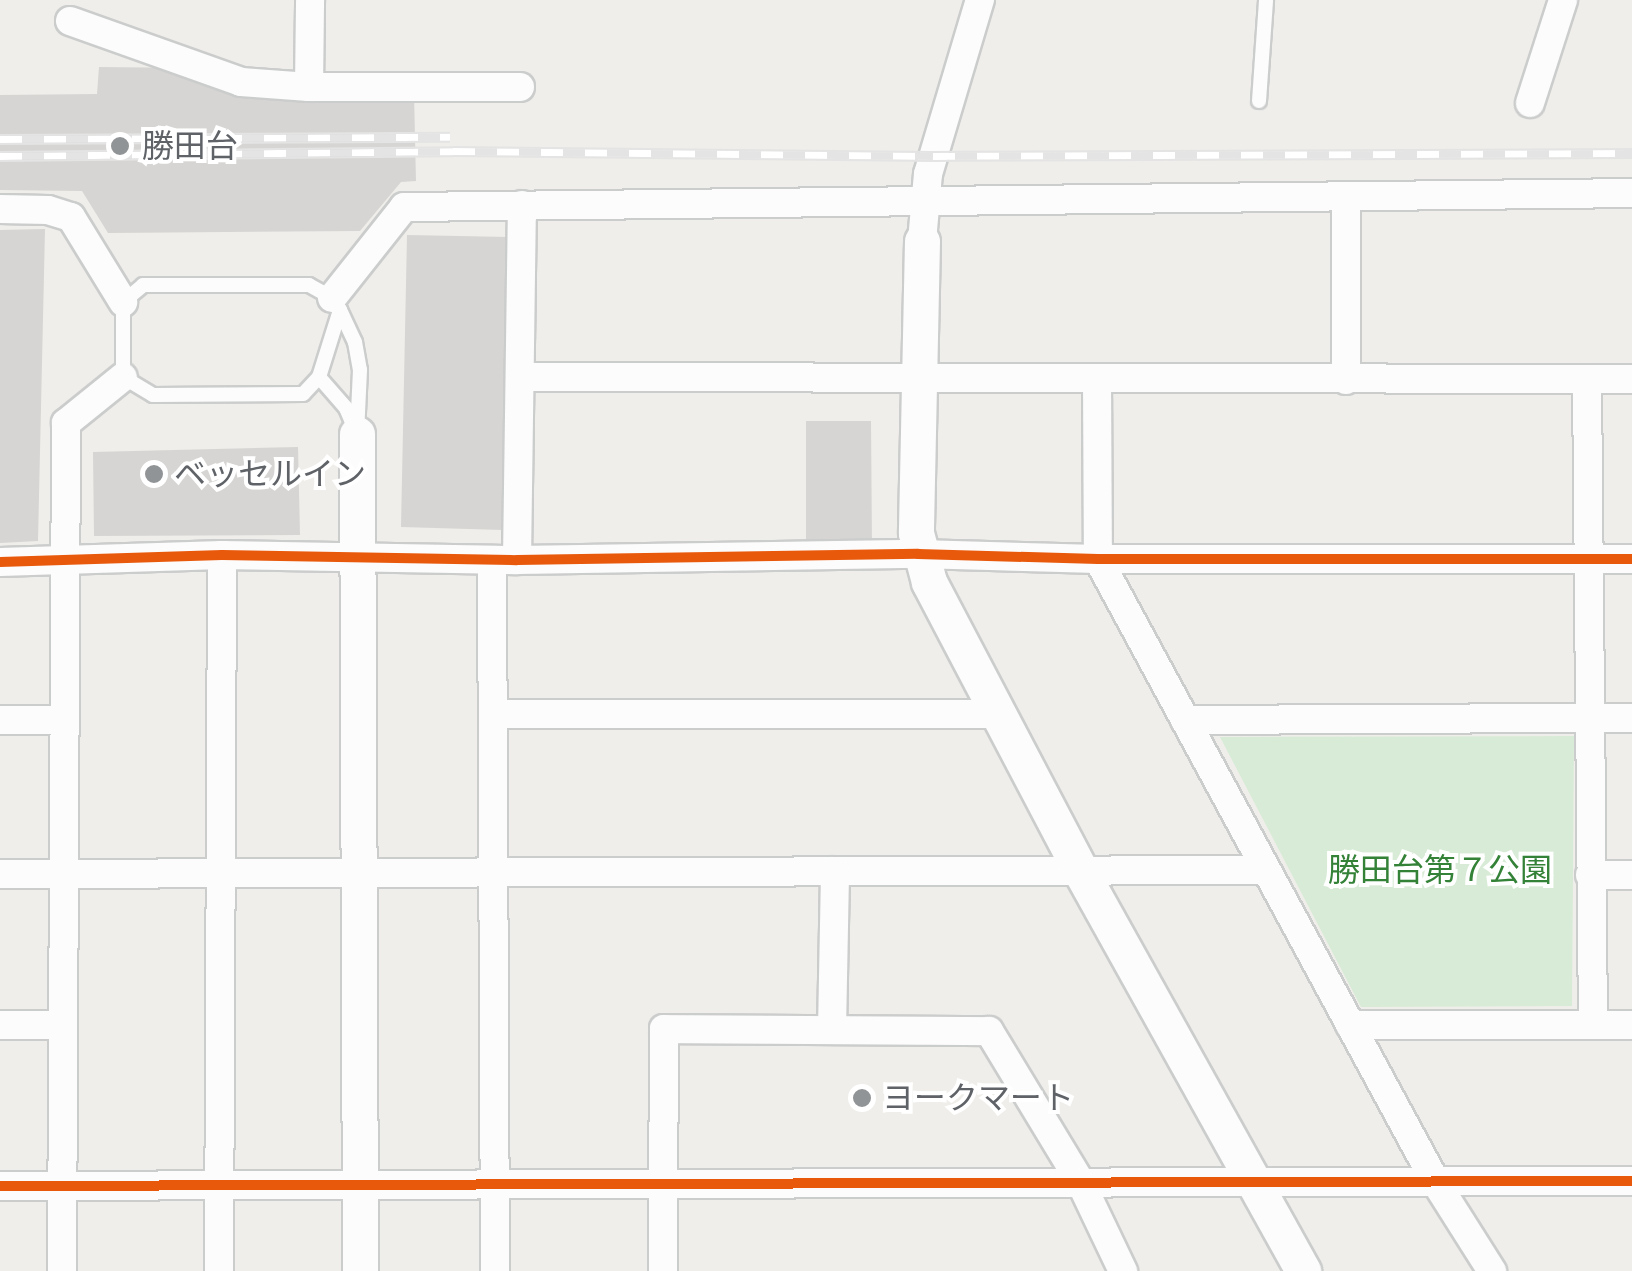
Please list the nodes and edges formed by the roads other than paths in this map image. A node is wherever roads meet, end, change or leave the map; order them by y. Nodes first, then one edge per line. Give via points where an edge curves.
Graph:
1 (310, 0) edge
2 (980, 0) edge
3 (1266, 0) edge
4 (1564, 0) edge
5 (70, 20) dead end
6 (309, 87) junction
7 (520, 87) dead end
8 (1259, 101) dead end
9 (1530, 103) dead end
10 (1632, 193) edge
11 (1346, 196) junction
12 (924, 199) junction
13 (522, 204) junction
14 (0, 209) edge
15 (922, 241) joint
16 (124, 302) junction
17 (336, 304) junction
18 (123, 377) junction
19 (522, 377) junction
20 (319, 378) junction
21 (920, 378) junction
22 (1587, 379) junction
23 (1632, 379) edge
24 (1097, 380) junction
25 (1346, 380) junction
26 (358, 434) junction
27 (918, 554) junction
28 (222, 556) junction
29 (357, 557) junction
30 (1098, 558) junction
31 (1588, 559) junction
32 (1632, 559) edge
33 (62, 560) junction
34 (505, 560) junction
35 (0, 562) edge
36 (493, 714) junction
37 (998, 714) junction
38 (1590, 718) junction
39 (1632, 718) edge
40 (0, 720) edge
41 (62, 720) junction
42 (1185, 720) junction
43 (1080, 870) junction
44 (1266, 870) junction
45 (835, 871) junction
46 (360, 873) junction
47 (493, 873) junction
48 (0, 874) edge
49 (63, 874) junction
50 (220, 874) junction
51 (1590, 875) junction
52 (1632, 875) edge
53 (63, 1024) junction
54 (1350, 1024) junction
55 (0, 1025) edge
56 (1592, 1026) junction
57 (1632, 1026) edge
58 (832, 1030) junction
59 (1632, 1180) edge
60 (1435, 1181) junction
61 (1082, 1182) junction
62 (1253, 1182) junction
63 (661, 1183) junction
64 (494, 1184) junction
65 (0, 1186) edge
66 (64, 1186) junction
67 (220, 1186) junction
68 (360, 1187) junction
69 (62, 1271) edge
70 (220, 1271) edge
71 (360, 1271) edge
72 (495, 1271) edge
73 (663, 1271) edge
74 (1123, 1271) edge
75 (1303, 1271) edge
76 (1492, 1271) edge

1 - 6 street
2 - 12 street
3 - 8 lane
4 - 9 street
5 - 6 street via 240,82
6 - 7 street
10 - 11 street
11 - 12 street
11 - 25 street
12 - 13 street
12 - 15 street
13 - 17 street via 404,207
13 - 19 street
14 - 16 street via 48,210 71,218
15 - 21 street
16 - 17 lane via 143,285 309,285
16 - 18 lane
17 - 20 lane
17 - 26 lane via 360,370
18 - 20 lane via 153,395 304,394
18 - 33 street via 66,423
19 - 21 street
19 - 34 street
20 - 26 lane via 346,408
21 - 24 street
21 - 27 street
22 - 23 street
22 - 25 street
22 - 31 street
24 - 25 street
24 - 30 street
26 - 29 street
27 - 30 street
27 - 34 street
27 - 37 street
28 - 29 street
28 - 33 street
28 - 50 street
29 - 34 street
29 - 46 street
30 - 31 street
30 - 42 street
31 - 32 street
31 - 38 street
33 - 35 street
33 - 41 street
34 - 36 street
36 - 37 street
36 - 47 street
37 - 43 street
38 - 39 street
38 - 42 street
38 - 51 street
40 - 41 street
41 - 49 street
42 - 44 street
43 - 44 street
43 - 45 street
43 - 62 street
44 - 54 street
45 - 47 street
45 - 58 street
46 - 47 street
46 - 50 street
46 - 68 street
47 - 64 street
48 - 49 street
49 - 50 street
49 - 53 street
50 - 67 street
51 - 52 street
51 - 56 street
53 - 55 street
53 - 66 street
54 - 56 street
54 - 60 street
56 - 57 street
58 - 61 street via 989,1031
58 - 63 street via 664,1029
59 - 60 street
60 - 62 street
60 - 76 street
61 - 62 street
61 - 63 street
61 - 74 street
62 - 75 street
63 - 64 street
63 - 73 street
64 - 68 street
64 - 72 street
65 - 66 street
66 - 67 street
66 - 69 street
67 - 68 street
67 - 70 street
68 - 71 street

